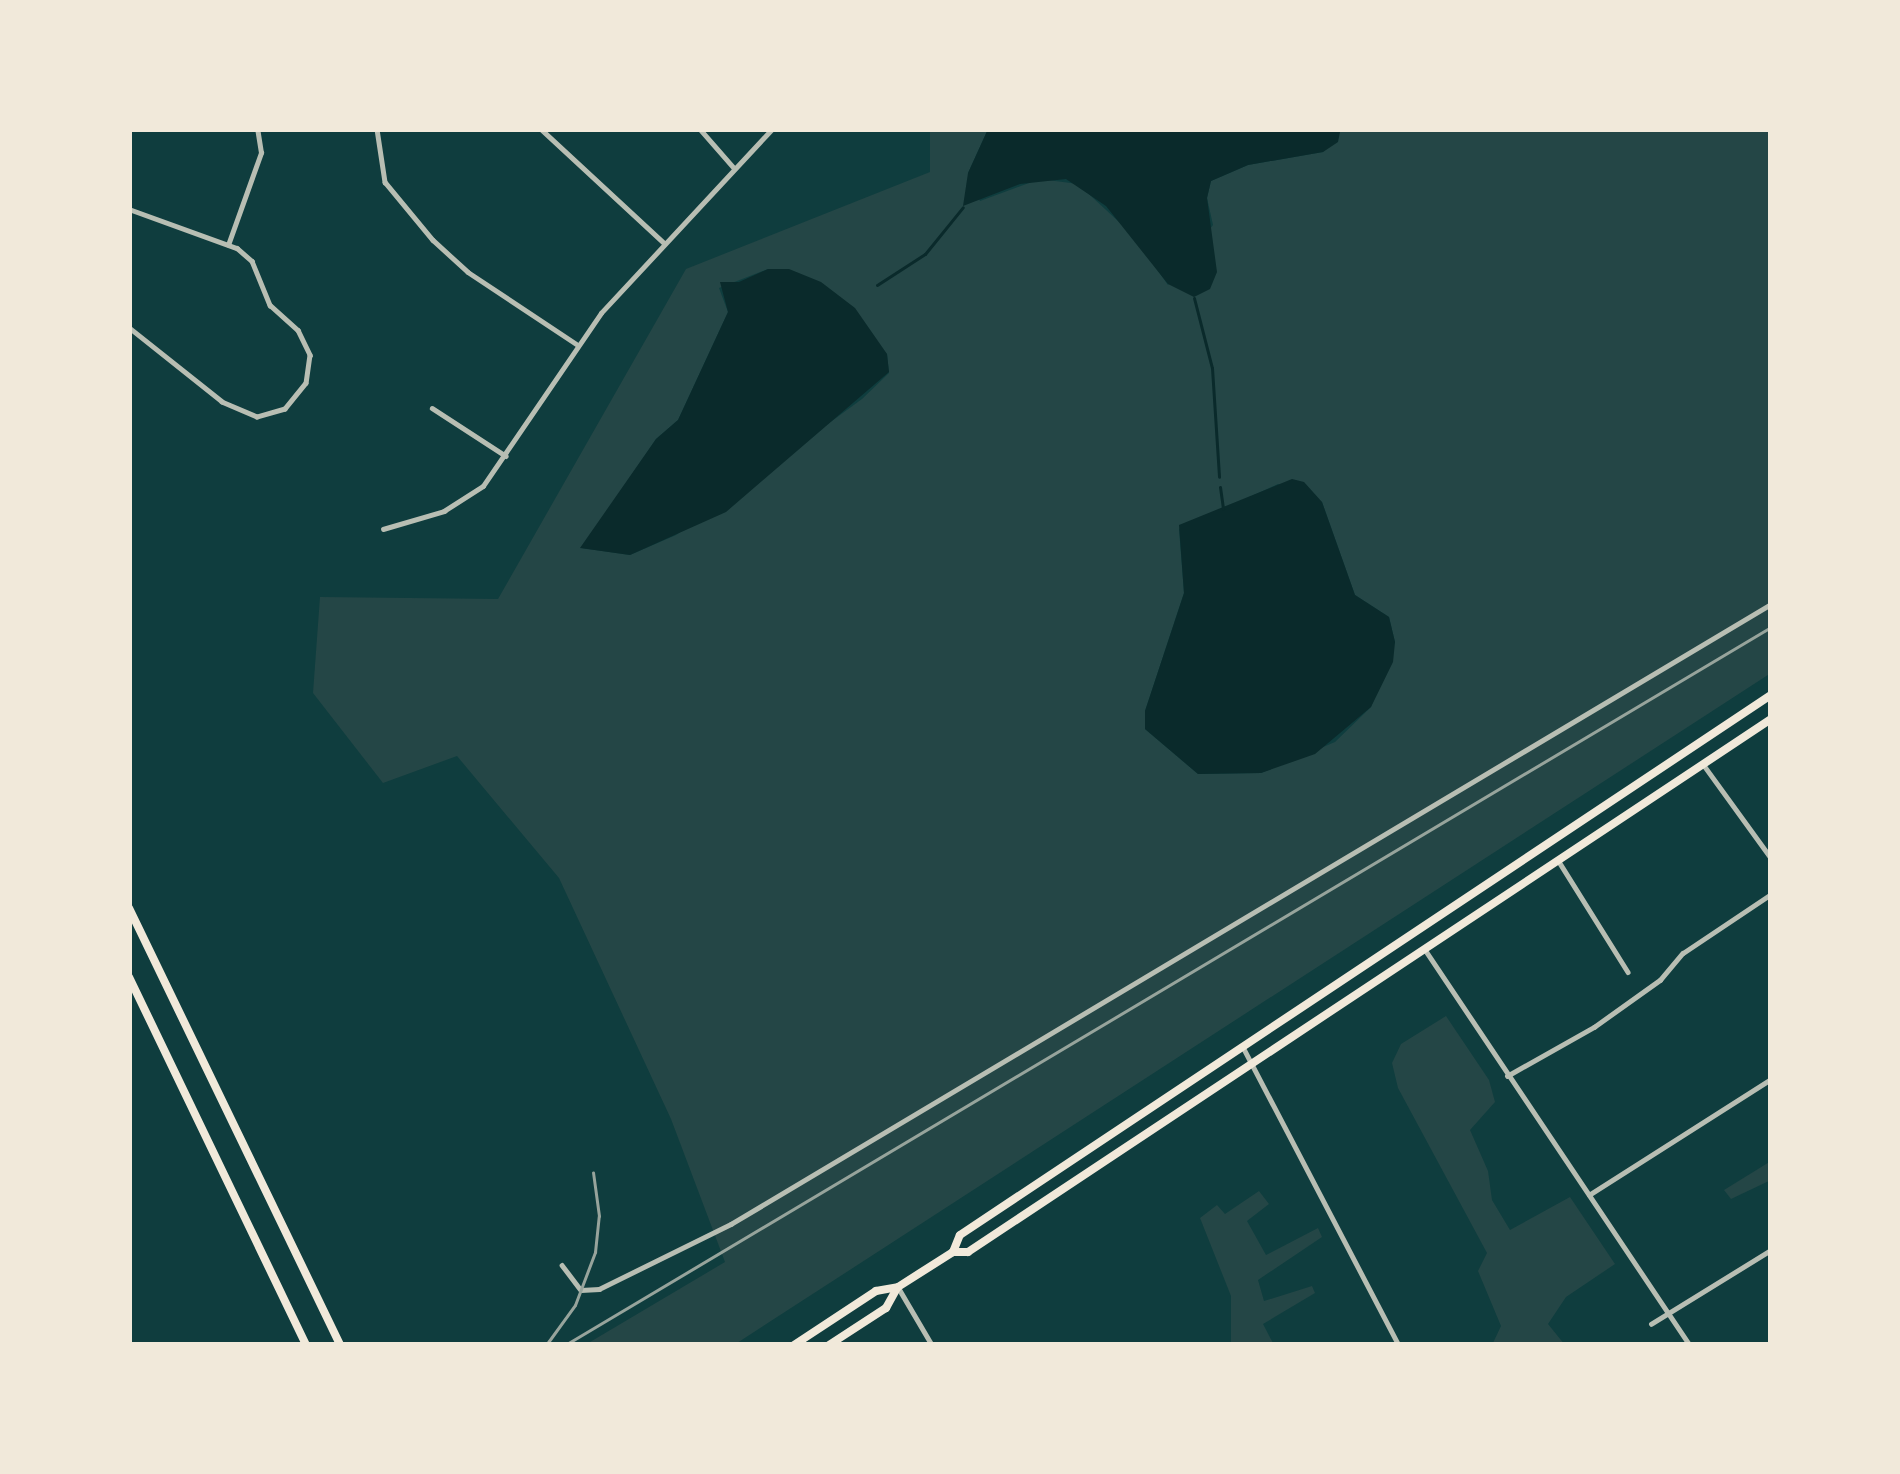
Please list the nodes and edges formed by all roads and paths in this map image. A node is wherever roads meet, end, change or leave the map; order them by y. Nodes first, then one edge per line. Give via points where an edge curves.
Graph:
1 (256, 129) edge
2 (376, 129) edge
3 (541, 129) edge
4 (700, 129) edge
5 (772, 129) edge
6 (734, 168) junction
7 (129, 209) edge
8 (664, 243) junction
9 (228, 245) junction
10 (129, 328) edge
11 (578, 345) junction
12 (432, 408) dead end
13 (506, 456) junction
14 (383, 529) dead end
15 (1771, 604) edge
16 (1771, 695) edge
17 (1771, 719) edge
18 (1703, 764) junction
19 (1771, 858) edge
20 (1558, 860) junction
21 (1771, 894) edge
22 (129, 908) edge
23 (1425, 949) junction
24 (1628, 972) dead end
25 (129, 977) edge
26 (1243, 1047) junction
27 (1251, 1062) junction
28 (1507, 1076) junction
29 (1771, 1079) edge
30 (1588, 1196) junction
31 (1771, 1250) edge
32 (953, 1252) junction
33 (562, 1265) dead end
34 (898, 1287) junction
35 (1668, 1313) junction
36 (1651, 1324) dead end
37 (306, 1345) edge
38 (340, 1345) edge
39 (794, 1345) edge
40 (830, 1345) edge
41 (932, 1345) edge
42 (1399, 1345) edge
43 (1690, 1345) edge

1 - 9 street via 261,153
2 - 11 street via 385,182 433,240
3 - 8 street
4 - 6 street
5 - 6 street
6 - 8 street
7 - 9 street
8 - 11 street
9 - 10 street via 252,261 270,305 298,330 310,355 306,383 285,409 256,417 222,402
11 - 13 street
12 - 13 street
13 - 14 street via 465,500
15 - 33 street via 713,1233 599,1289 581,1290
16 - 26 main road
17 - 18 main road
18 - 19 street
18 - 20 main road
20 - 23 main road
20 - 24 street
21 - 28 street via 1594,1027
22 - 38 main road
23 - 27 main road
23 - 28 street
25 - 37 main road
26 - 27 street
26 - 32 main road via 959,1235
27 - 32 main road via 968,1252
27 - 42 street
28 - 30 street
29 - 30 street
30 - 35 street
31 - 35 street
32 - 34 main road
34 - 39 main road via 876,1291
34 - 40 main road via 886,1308
34 - 41 street
35 - 36 street
35 - 43 street

